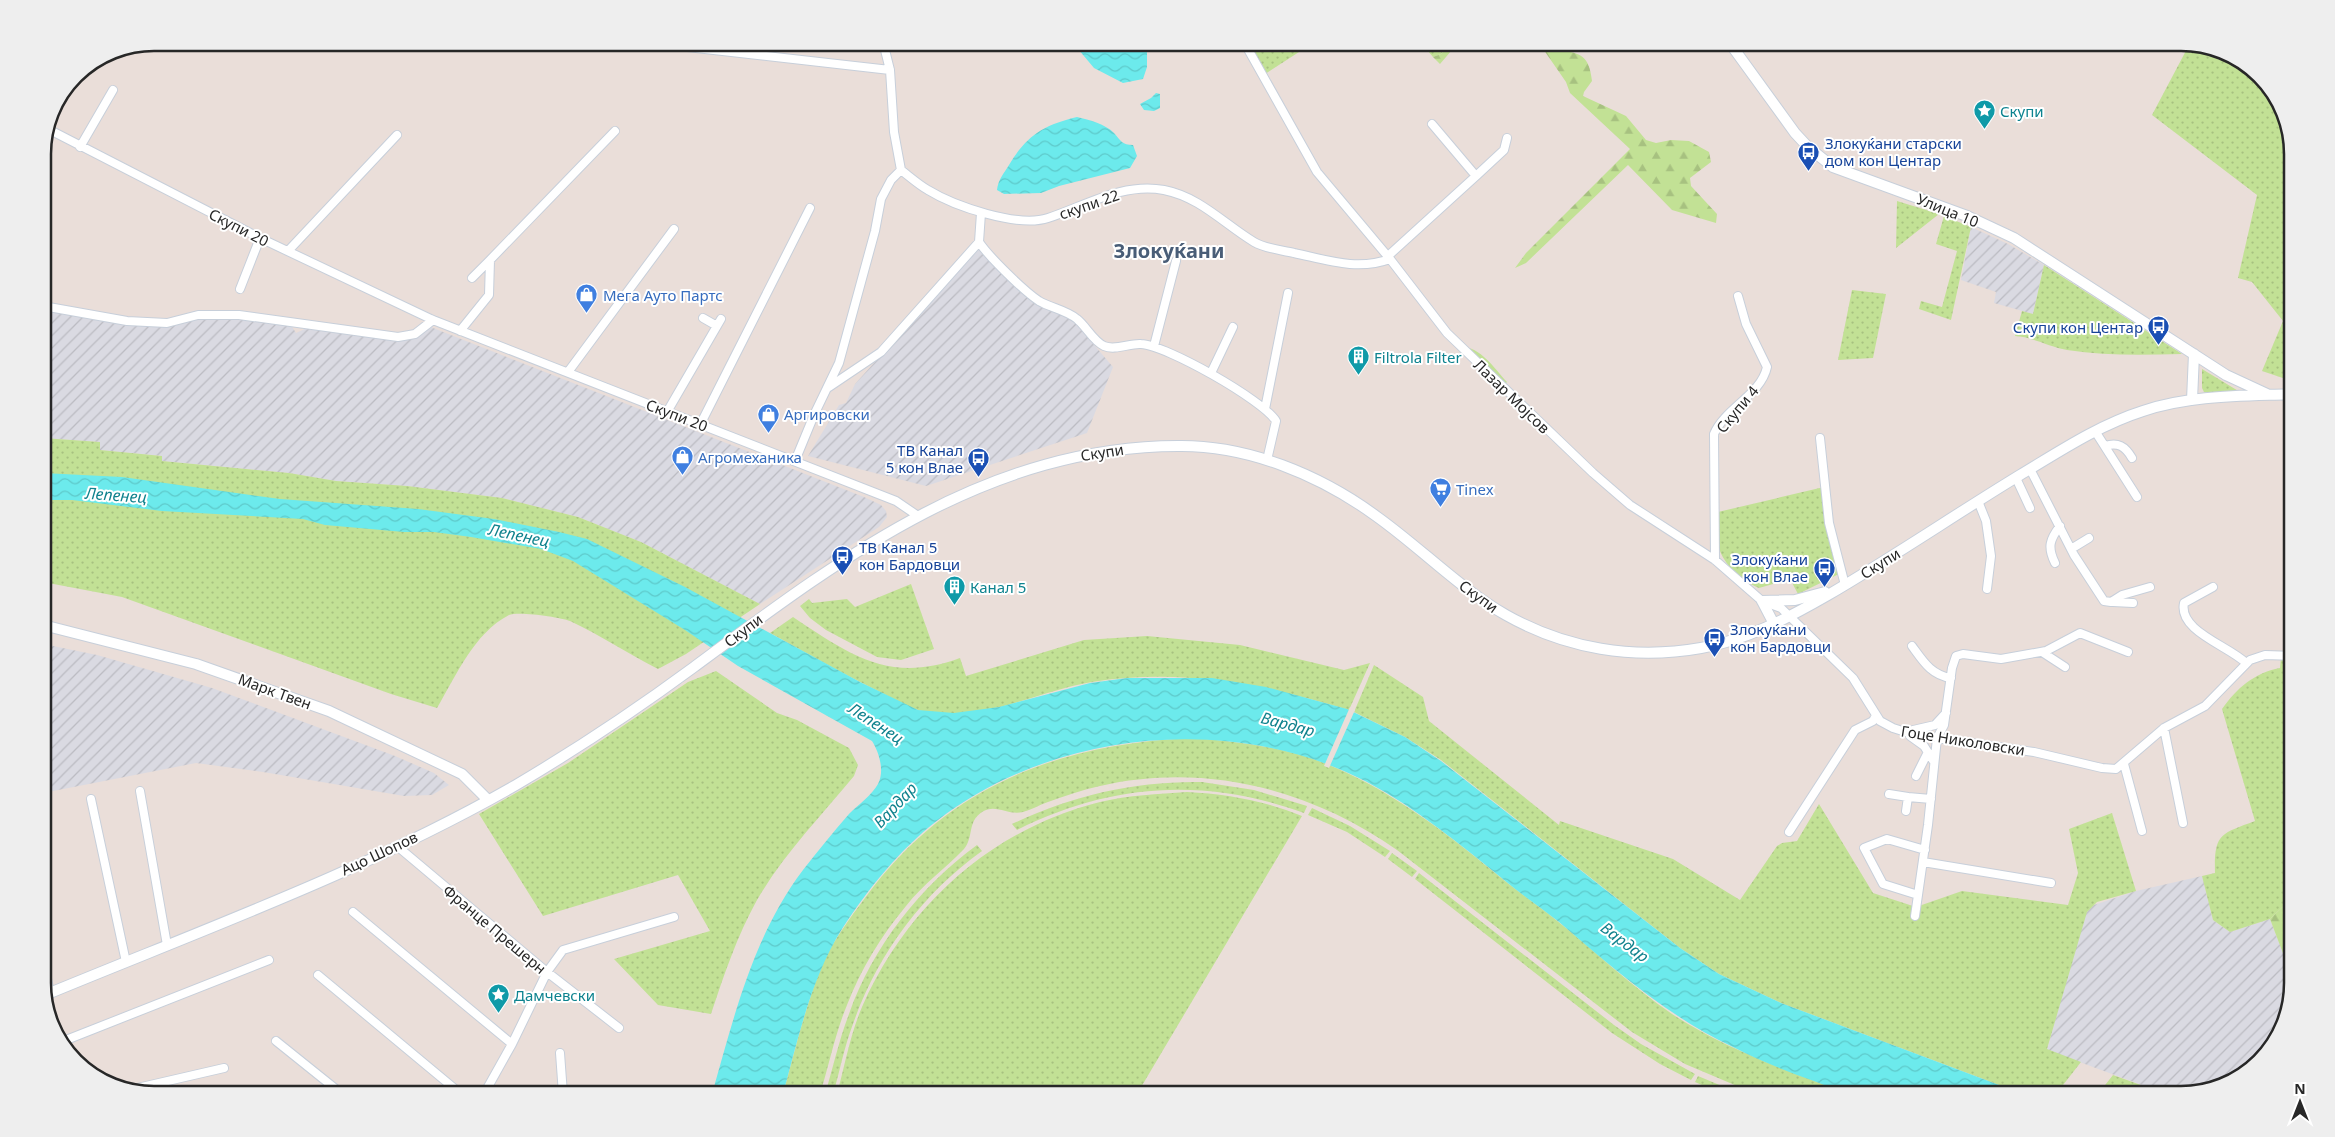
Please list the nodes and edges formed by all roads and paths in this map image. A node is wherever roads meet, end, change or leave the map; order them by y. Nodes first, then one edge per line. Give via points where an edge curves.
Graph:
1 (736, 51) edge
2 (885, 51) edge
3 (1249, 51) edge
4 (1736, 51) edge
5 (890, 70) junction
6 (113, 90) dead end
7 (1432, 124) dead end
8 (615, 131) dead end
9 (54, 133) edge
10 (397, 135) dead end
11 (1508, 138) dead end
12 (80, 146) junction
13 (901, 170) junction
14 (1476, 176) junction
15 (810, 208) dead end
16 (981, 213) junction
17 (674, 229) dead end
18 (260, 238) junction
19 (979, 242) junction
20 (288, 251) junction
21 (1389, 258) junction
22 (490, 260) junction
23 (1176, 261) dead end
24 (472, 278) dead end
25 (240, 289) dead end
26 (1288, 293) dead end
27 (1738, 296) dead end
28 (51, 308) edge
29 (703, 318) dead end
30 (433, 320) junction
31 (1233, 327) dead end
32 (460, 331) junction
33 (1154, 346) junction
34 (2194, 354) junction
35 (568, 372) junction
36 (1210, 373) junction
37 (829, 388) junction
38 (2284, 394) edge
39 (2268, 395) junction
40 (2192, 400) junction
41 (1265, 409) junction
42 (668, 412) junction
43 (700, 425) junction
44 (2095, 431) junction
45 (1820, 438) dead end
46 (2105, 446) junction
47 (2132, 458) dead end
48 (1267, 460) junction
49 (796, 461) junction
50 (2030, 470) junction
51 (2016, 478) junction
52 (2137, 497) dead end
53 (1978, 501) junction
54 (2030, 508) dead end
55 (918, 516) junction
56 (2060, 526) junction
57 (2089, 538) dead end
58 (2072, 549) junction
59 (1715, 560) junction
60 (2055, 562) dead end
61 (2150, 586) dead end
62 (1842, 587) junction
63 (2212, 587) dead end
64 (1987, 589) dead end
65 (1762, 601) junction
66 (2111, 602) junction
67 (2133, 603) dead end
68 (1789, 617) junction
69 (1774, 624) junction
70 (51, 627) edge
71 (1912, 646) dead end
72 (2042, 652) junction
73 (2128, 652) dead end
74 (2284, 656) edge
75 (2246, 663) junction
76 (2066, 667) dead end
77 (691, 670) joint
78 (1951, 678) junction
79 (1946, 712) junction
80 (1876, 715) junction
81 (2164, 728) junction
82 (1902, 731) junction
83 (1937, 738) junction
84 (1928, 752) junction
85 (1934, 762) junction
86 (2124, 764) junction
87 (1916, 776) dead end
88 (140, 791) dead end
89 (1889, 794) dead end
90 (1908, 796) junction
91 (91, 799) dead end
92 (1931, 799) junction
93 (488, 800) junction
94 (1906, 811) dead end
95 (2183, 823) dead end
96 (2142, 831) dead end
97 (1789, 832) dead end
98 (397, 846) junction
99 (1925, 850) junction
100 (1923, 862) junction
101 (2050, 883) dead end
102 (1918, 895) junction
103 (353, 912) dead end
104 (1915, 916) dead end
105 (674, 917) dead end
106 (167, 945) junction
107 (269, 960) dead end
108 (126, 962) junction
109 (547, 972) junction
110 (318, 975) dead end
111 (51, 992) edge
112 (619, 1028) dead end
113 (68, 1039) edge
114 (276, 1041) dead end
115 (512, 1044) junction
116 (560, 1053) dead end
117 (224, 1068) dead end
118 (146, 1086) edge
119 (332, 1086) edge
120 (451, 1086) edge
121 (488, 1086) edge
122 (562, 1086) edge

1 - 5 street
2 - 5 street
3 - 21 street, Лазар Мојсов via 1317,172
4 - 34 street, Улица 10 via 1795,133 1808,148 1833,167 1968,216 2014,238
5 - 13 street via 894,132
6 - 12 street
7 - 14 street
8 - 22 street
9 - 12 street, Скупи 20
10 - 20 street
11 - 14 street via 1504,150
12 - 18 street, Скупи 20
13 - 16 street, скупи 22 via 929,191
13 - 37 street via 880,199 852,323
14 - 21 street
15 - 43 street
16 - 19 street
16 - 21 street, скупи 22 via 1034,221 1130,190 1160,189 1196,201 1264,246 1344,265 1375,265
17 - 35 street
18 - 20 street, Скупи 20
18 - 25 street
19 - 33 street via 1039,301 1076,318 1102,345
19 - 37 street via 881,352
20 - 30 street, Скупи 20
21 - 59 street, Лазар Мојсов via 1447,333 1593,473 1640,512
22 - 24 street
22 - 32 street via 489,295
23 - 33 street
26 - 41 street
27 - 59 street, Cкупи 4 via 1746,324 1767,367 1762,379 1714,434
28 - 30 street via 143,322 174,322 198,315 239,315 398,337 415,334
29 - 42 street via 719,322
30 - 32 street, Скупи 20
31 - 36 street
32 - 35 street, Скупи 20
33 - 36 street
34 - 39 street, Улица 10 via 2226,375
34 - 40 street
35 - 42 street, Скупи 20
36 - 41 street
37 - 49 street via 814,415
38 - 39 street, Скупи
39 - 40 street, Скупи
40 - 44 street, Скупи via 2144,410
41 - 48 street via 1276,421
42 - 43 street, Скупи 20
43 - 49 street, Скупи 20
44 - 46 street
44 - 50 street, Скупи
45 - 62 street via 1829,523
46 - 47 street via 2122,446
46 - 52 street
48 - 55 street, Скупи via 1199,446 1103,450 1016,474 966,492
48 - 69 street, Скупи via 1353,500 1478,597 1502,613 1556,638 1607,650 1659,653 1723,644
49 - 55 street, Скупи 20 via 896,501
50 - 51 street, Скупи
50 - 56 street
51 - 53 street, Скупи
51 - 54 street
53 - 62 street, Скупи
53 - 64 street via 1986,521 1991,556
55 - 77 street, Скупи via 847,557 767,611
56 - 58 street
56 - 60 street via 2049,548
57 - 58 street
58 - 66 street via 2102,599
59 - 65 street, Лазар Мојсов
61 - 66 street via 2126,589
62 - 65 street via 1795,600
62 - 68 street, Скупи
63 - 75 street via 2184,604 2186,619 2191,627
65 - 68 street, Лазар Мојсов via 1781,608
65 - 69 street
66 - 67 street
68 - 69 street, Скупи
68 - 80 street, Гоце Николовски via 1846,671
70 - 93 street, Марк Твен via 196,664 329,711 462,774
71 - 78 street via 1936,674
72 - 73 street via 2082,633
72 - 76 street
72 - 78 street via 2000,659 1961,654 1955,658
74 - 75 street via 2265,655
75 - 81 street via 2205,706
77 - 93 street, Ацо Шопов via 591,738
78 - 79 street
79 - 82 street via 1940,722 1931,727
79 - 83 street
80 - 82 street, Гоце Николовски via 1886,725
80 - 97 street via 1873,721 1855,730
81 - 86 street
81 - 95 street
82 - 83 street, Гоце Николовски
82 - 84 street
83 - 85 street
83 - 86 street, Гоце Николовски via 2034,752 2102,768 2116,769
84 - 85 street
84 - 87 street
85 - 92 street
86 - 96 street
88 - 106 street
89 - 90 street
90 - 92 street
90 - 94 street
91 - 108 street
92 - 99 street
93 - 98 street, Ацо Шопов
98 - 106 street, Ацо Шопов
98 - 109 street, Франце Прешерн
99 - 100 street
99 - 102 street via 1887,839 1864,848 1883,884
100 - 101 street
100 - 102 street
102 - 104 street
103 - 115 street
105 - 109 street via 562,950
106 - 108 street, Ацо Шопов
107 - 113 street
108 - 111 street, Ацо Шопов
109 - 112 street, Франце Прешерн
109 - 115 street
110 - 120 street
114 - 119 street
115 - 121 street
116 - 122 street
117 - 118 street

